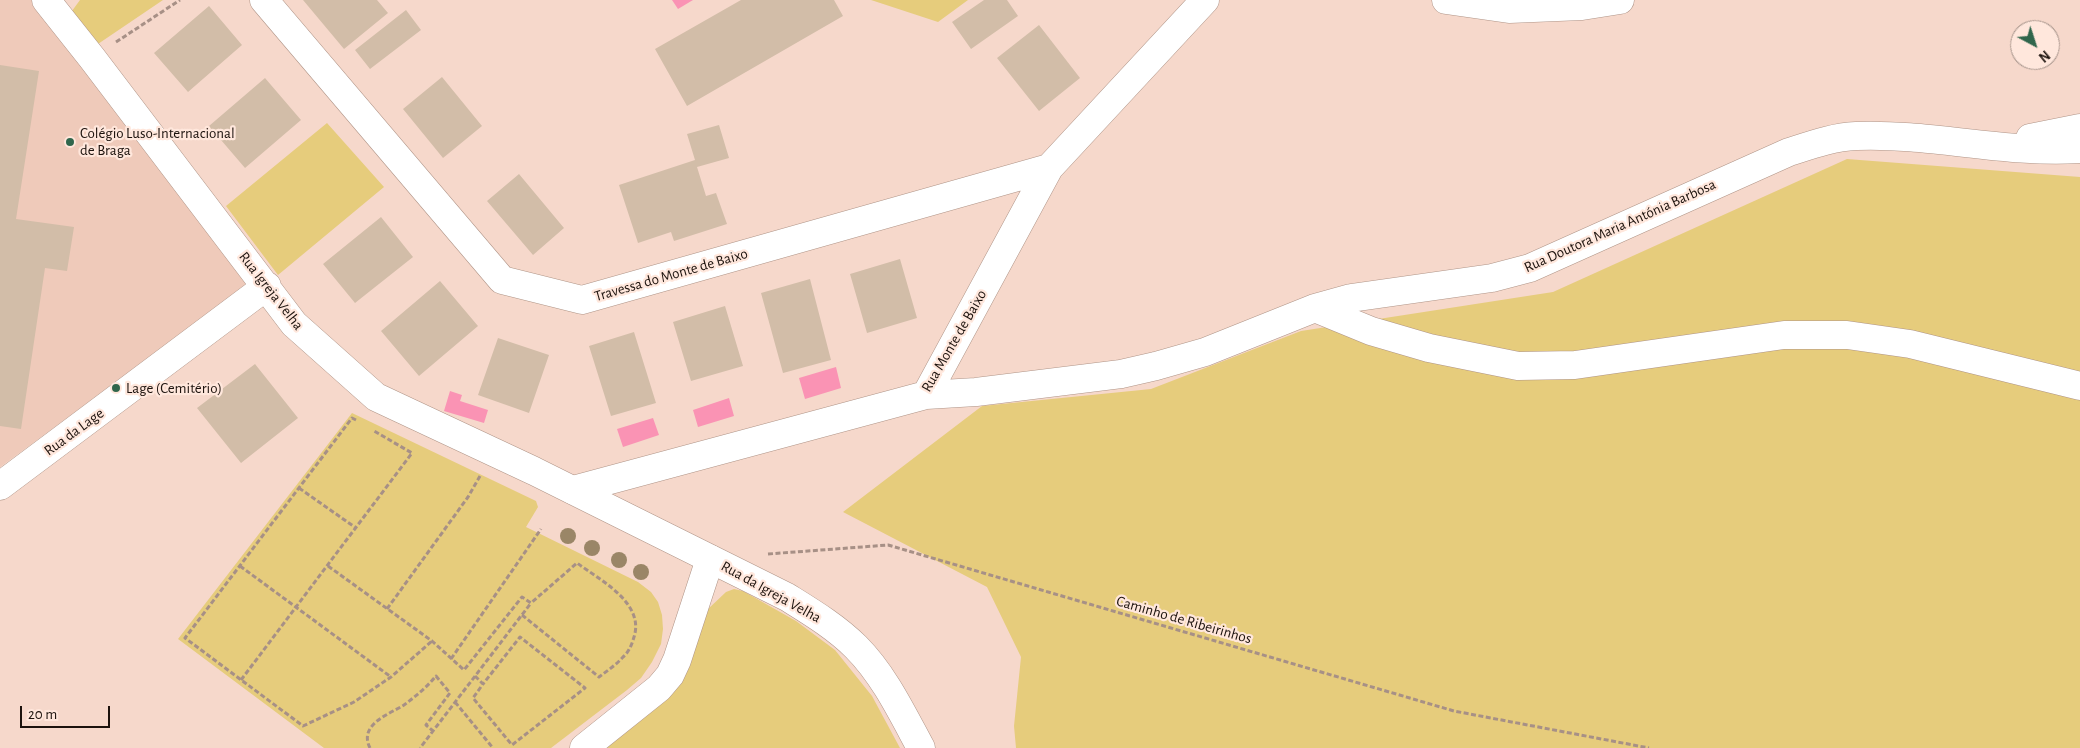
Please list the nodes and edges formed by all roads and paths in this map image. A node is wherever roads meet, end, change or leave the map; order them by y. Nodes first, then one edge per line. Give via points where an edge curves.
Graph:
1 (46, 0) edge
2 (180, 0) edge
3 (264, 0) edge
4 (1205, 0) edge
5 (1446, 0) edge
6 (1620, 0) edge
7 (92, 58) junction
8 (2080, 128) edge
9 (1987, 146) junction
10 (2080, 149) edge
11 (1049, 168) junction
12 (267, 286) junction
13 (1315, 308) junction
14 (2080, 386) edge
15 (926, 395) junction
16 (361, 423) dead end
17 (369, 428) dead end
18 (483, 470) dead end
19 (0, 486) edge
20 (299, 488) junction
21 (572, 490) junction
22 (356, 528) junction
23 (540, 529) dead end
24 (759, 555) dead end
25 (710, 559) junction
26 (240, 566) junction
27 (328, 566) junction
28 (531, 603) junction
29 (297, 607) junction
30 (387, 609) junction
31 (522, 615) junction
32 (432, 641) junction
33 (452, 659) junction
34 (475, 676) junction
35 (391, 677) junction
36 (241, 680) junction
37 (483, 684) junction
38 (455, 702) junction
39 (433, 731) junction
40 (370, 748) edge
41 (420, 748) edge
42 (493, 748) edge
43 (584, 748) edge
44 (921, 748) edge
45 (1649, 748) edge

1 - 7 street, Rua Igreja Velha
2 - 7 path
3 - 11 street, Travessa do Monte de Baixo via 502,280 582,300
4 - 11 street, Rua Monte de Baixo
5 - 6 street via 1509,9 1582,6
7 - 12 street, Rua Igreja Velha
8 - 9 street
9 - 10 street, Rua Doutora Maria Antónia Barbosa via 2052,151
9 - 13 street, Rua Doutora Maria Antónia Barbosa via 1906,136 1854,136 1822,141 1789,152 1530,268 1492,278 1368,295
11 - 15 street, Rua Monte de Baixo
12 - 19 street, Rua da Lage
12 - 21 street, Rua Igreja Velha via 294,324 376,397
13 - 14 street via 1371,331 1429,348 1518,366 1575,365 1784,335 1847,335 1910,344
13 - 15 street, Rua Doutora Maria Antónia Barbosa via 1205,352 1148,368 1085,380
15 - 21 street, Rua Monte de Baixo
16 - 20 path via 352,418
17 - 22 path via 412,453
18 - 30 path via 468,497
20 - 22 path
20 - 26 path
21 - 25 street, Rua da Igreja Velha
22 - 27 path
23 - 33 path
24 - 45 path, Caminho de Ribeirinhos via 888,545 1454,711
25 - 43 street via 670,675 660,688
25 - 44 street, Rua da Igreja Velha via 787,597 826,622 856,647 881,678
26 - 29 path
26 - 36 path via 185,638
27 - 29 path
27 - 30 path
28 - 31 path
28 - 31 path via 577,563 618,593 629,606 636,619 632,645 599,677
28 - 33 path via 522,597 464,670
29 - 35 path
29 - 36 path
30 - 32 path
31 - 34 path
32 - 33 path
32 - 35 path
34 - 37 path
34 - 38 path
35 - 36 path via 354,702 303,726
37 - 37 path via 472,698 512,745 585,688 520,637
38 - 39 path
38 - 42 path
39 - 40 path via 426,725 450,693 436,676 415,696 378,719 370,728
39 - 41 path

